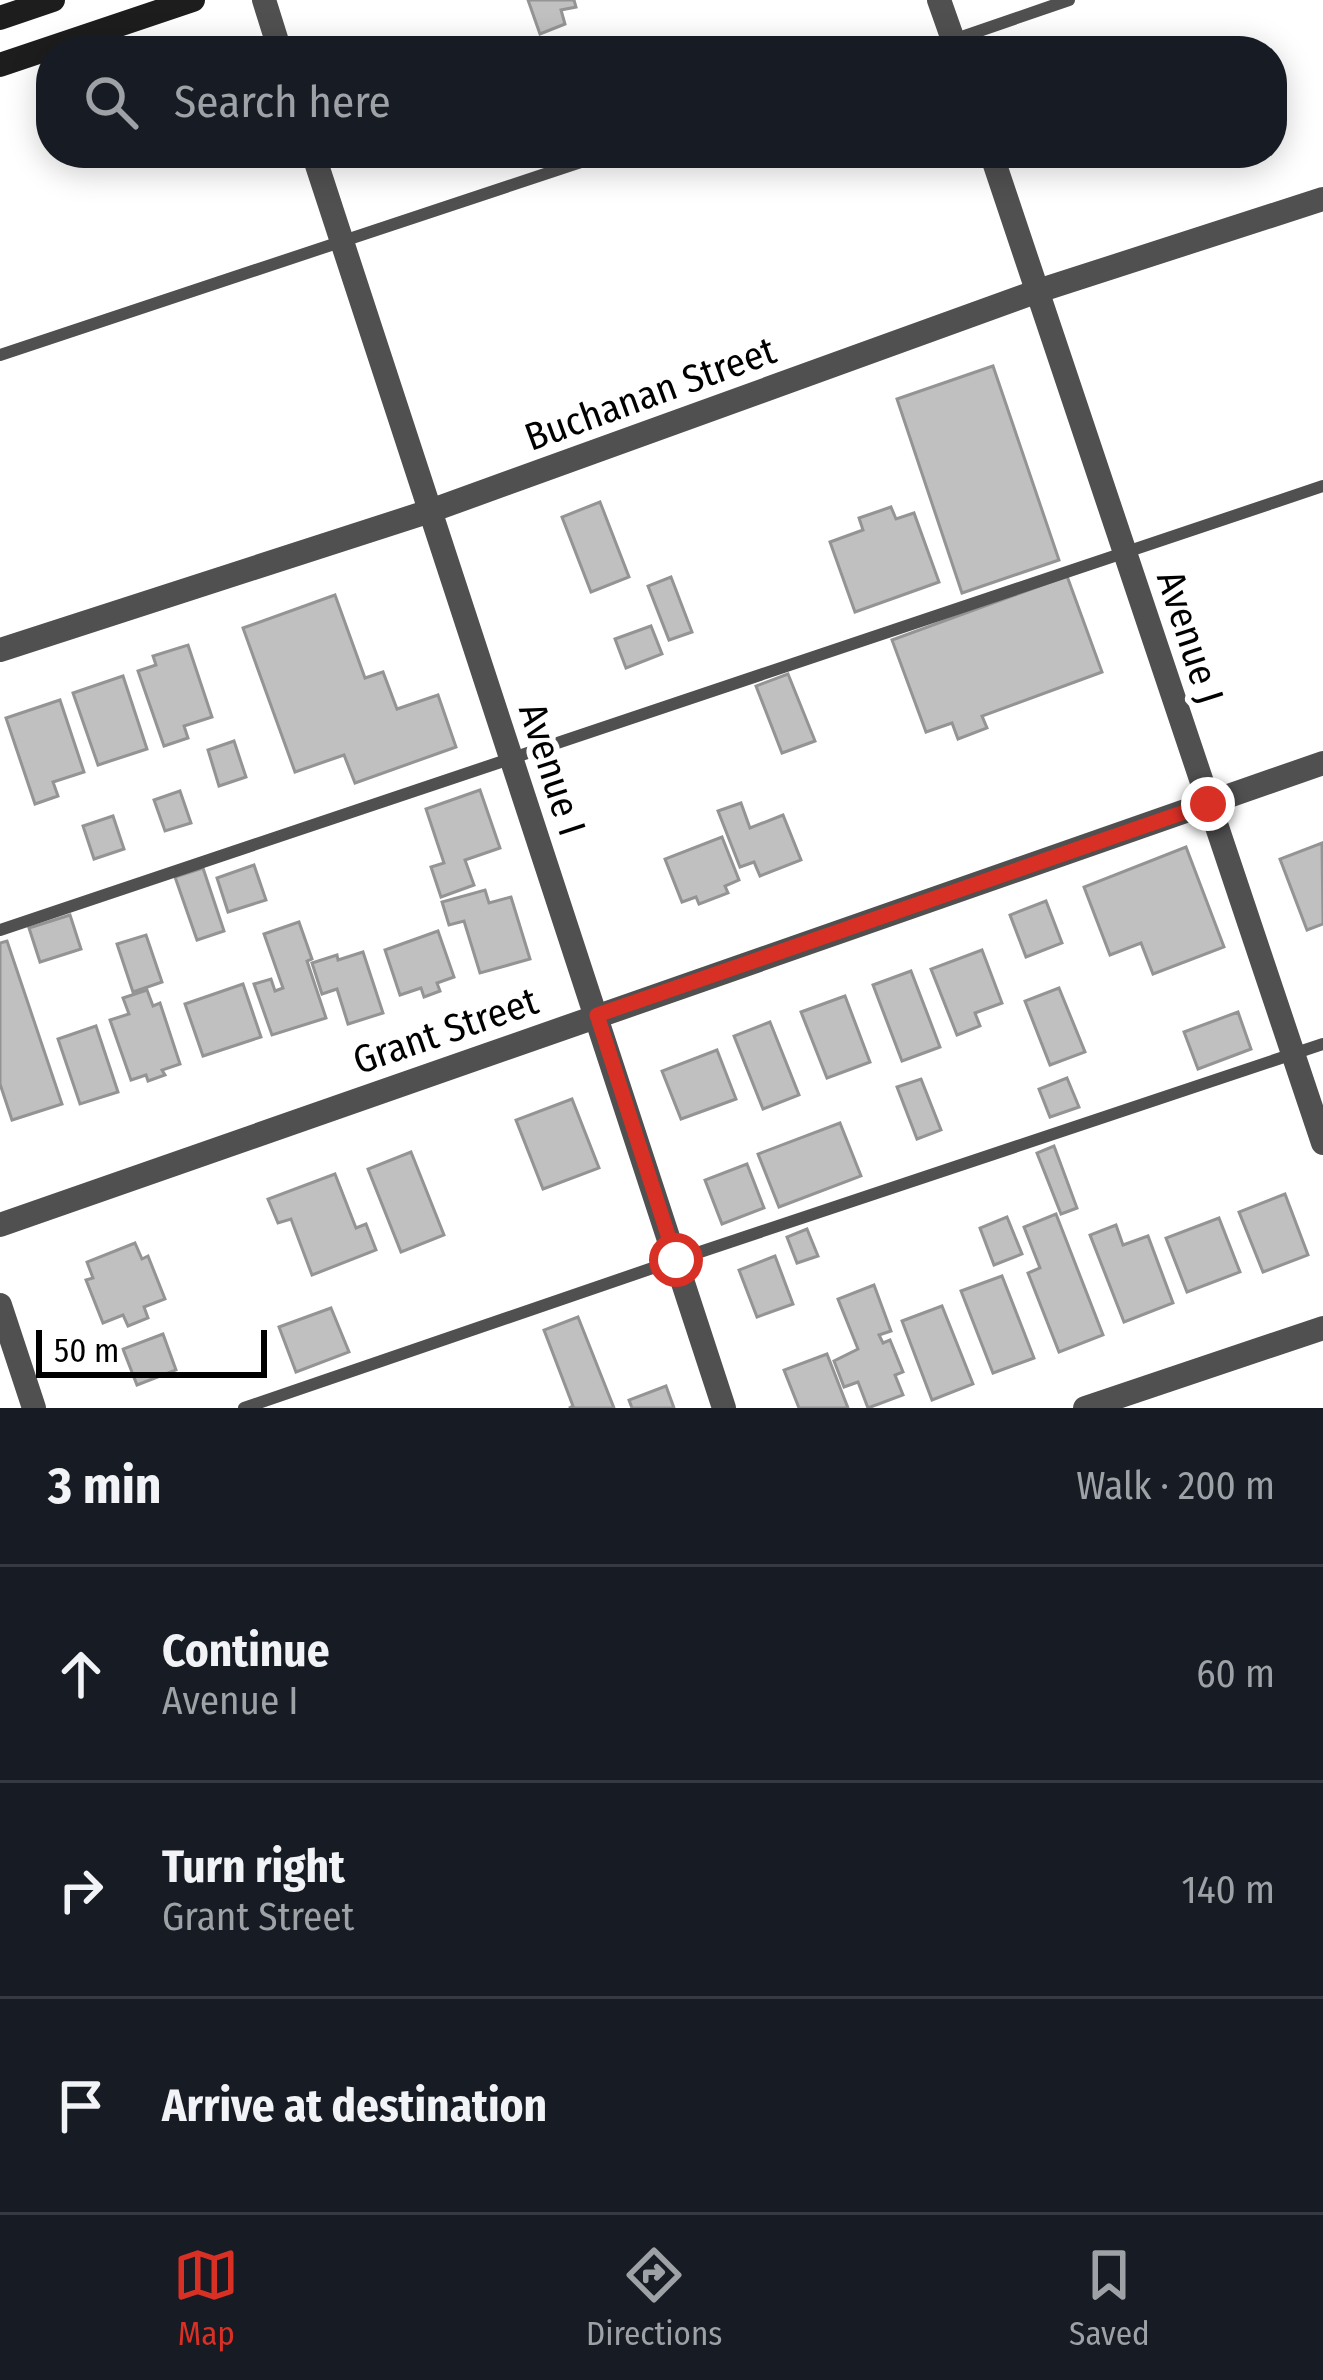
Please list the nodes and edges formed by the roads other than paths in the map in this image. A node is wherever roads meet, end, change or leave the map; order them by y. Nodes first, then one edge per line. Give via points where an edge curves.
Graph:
1 (53, 0) edge
2 (193, 0) edge
3 (264, 0) edge
4 (939, 0) edge
5 (1069, 0) edge
6 (0, 18) edge
7 (86, 36) edge
8 (275, 36) edge
9 (952, 36) edge
10 (980, 36) edge
11 (36, 53) edge
12 (0, 65) edge
13 (319, 168) edge
14 (562, 168) edge
15 (996, 168) edge
16 (1323, 199) edge
17 (341, 240) junction
18 (1038, 292) junction
19 (0, 356) edge
20 (1323, 486) edge
21 (430, 511) junction
22 (1125, 552) junction
23 (0, 650) edge
24 (512, 758) junction
25 (1323, 763) edge
26 (1208, 804) junction
27 (0, 930) edge
28 (597, 1015) junction
29 (1323, 1044) edge
30 (1293, 1055) junction
31 (1323, 1143) edge
32 (0, 1225) edge
33 (676, 1260) junction
34 (0, 1305) edge
35 (1323, 1328) edge
36 (34, 1408) edge
37 (244, 1408) edge
38 (724, 1408) edge
39 (1085, 1408) edge

1 - 6 main road
2 - 7 main road
3 - 8 street
4 - 9 street
5 - 10 lane
11 - 12 main road
13 - 17 street, Avenue I
14 - 17 lane
15 - 18 street, Avenue J
16 - 18 street, Buchanan Street
17 - 19 lane
17 - 21 street, Avenue I
18 - 21 street, Buchanan Street
18 - 22 street, Avenue J
20 - 22 lane
21 - 23 street, Buchanan Street
21 - 24 street, Avenue I
22 - 24 lane
22 - 26 street, Avenue J
24 - 27 lane
24 - 28 street, Avenue I
25 - 26 street, Grant Street
26 - 28 street, Grant Street
26 - 30 street, Avenue J
28 - 32 street, Grant Street
28 - 33 street, Avenue I
29 - 30 lane
30 - 31 street, Avenue J
30 - 33 lane
33 - 37 lane
33 - 38 street, Avenue I
34 - 36 street
35 - 39 street

